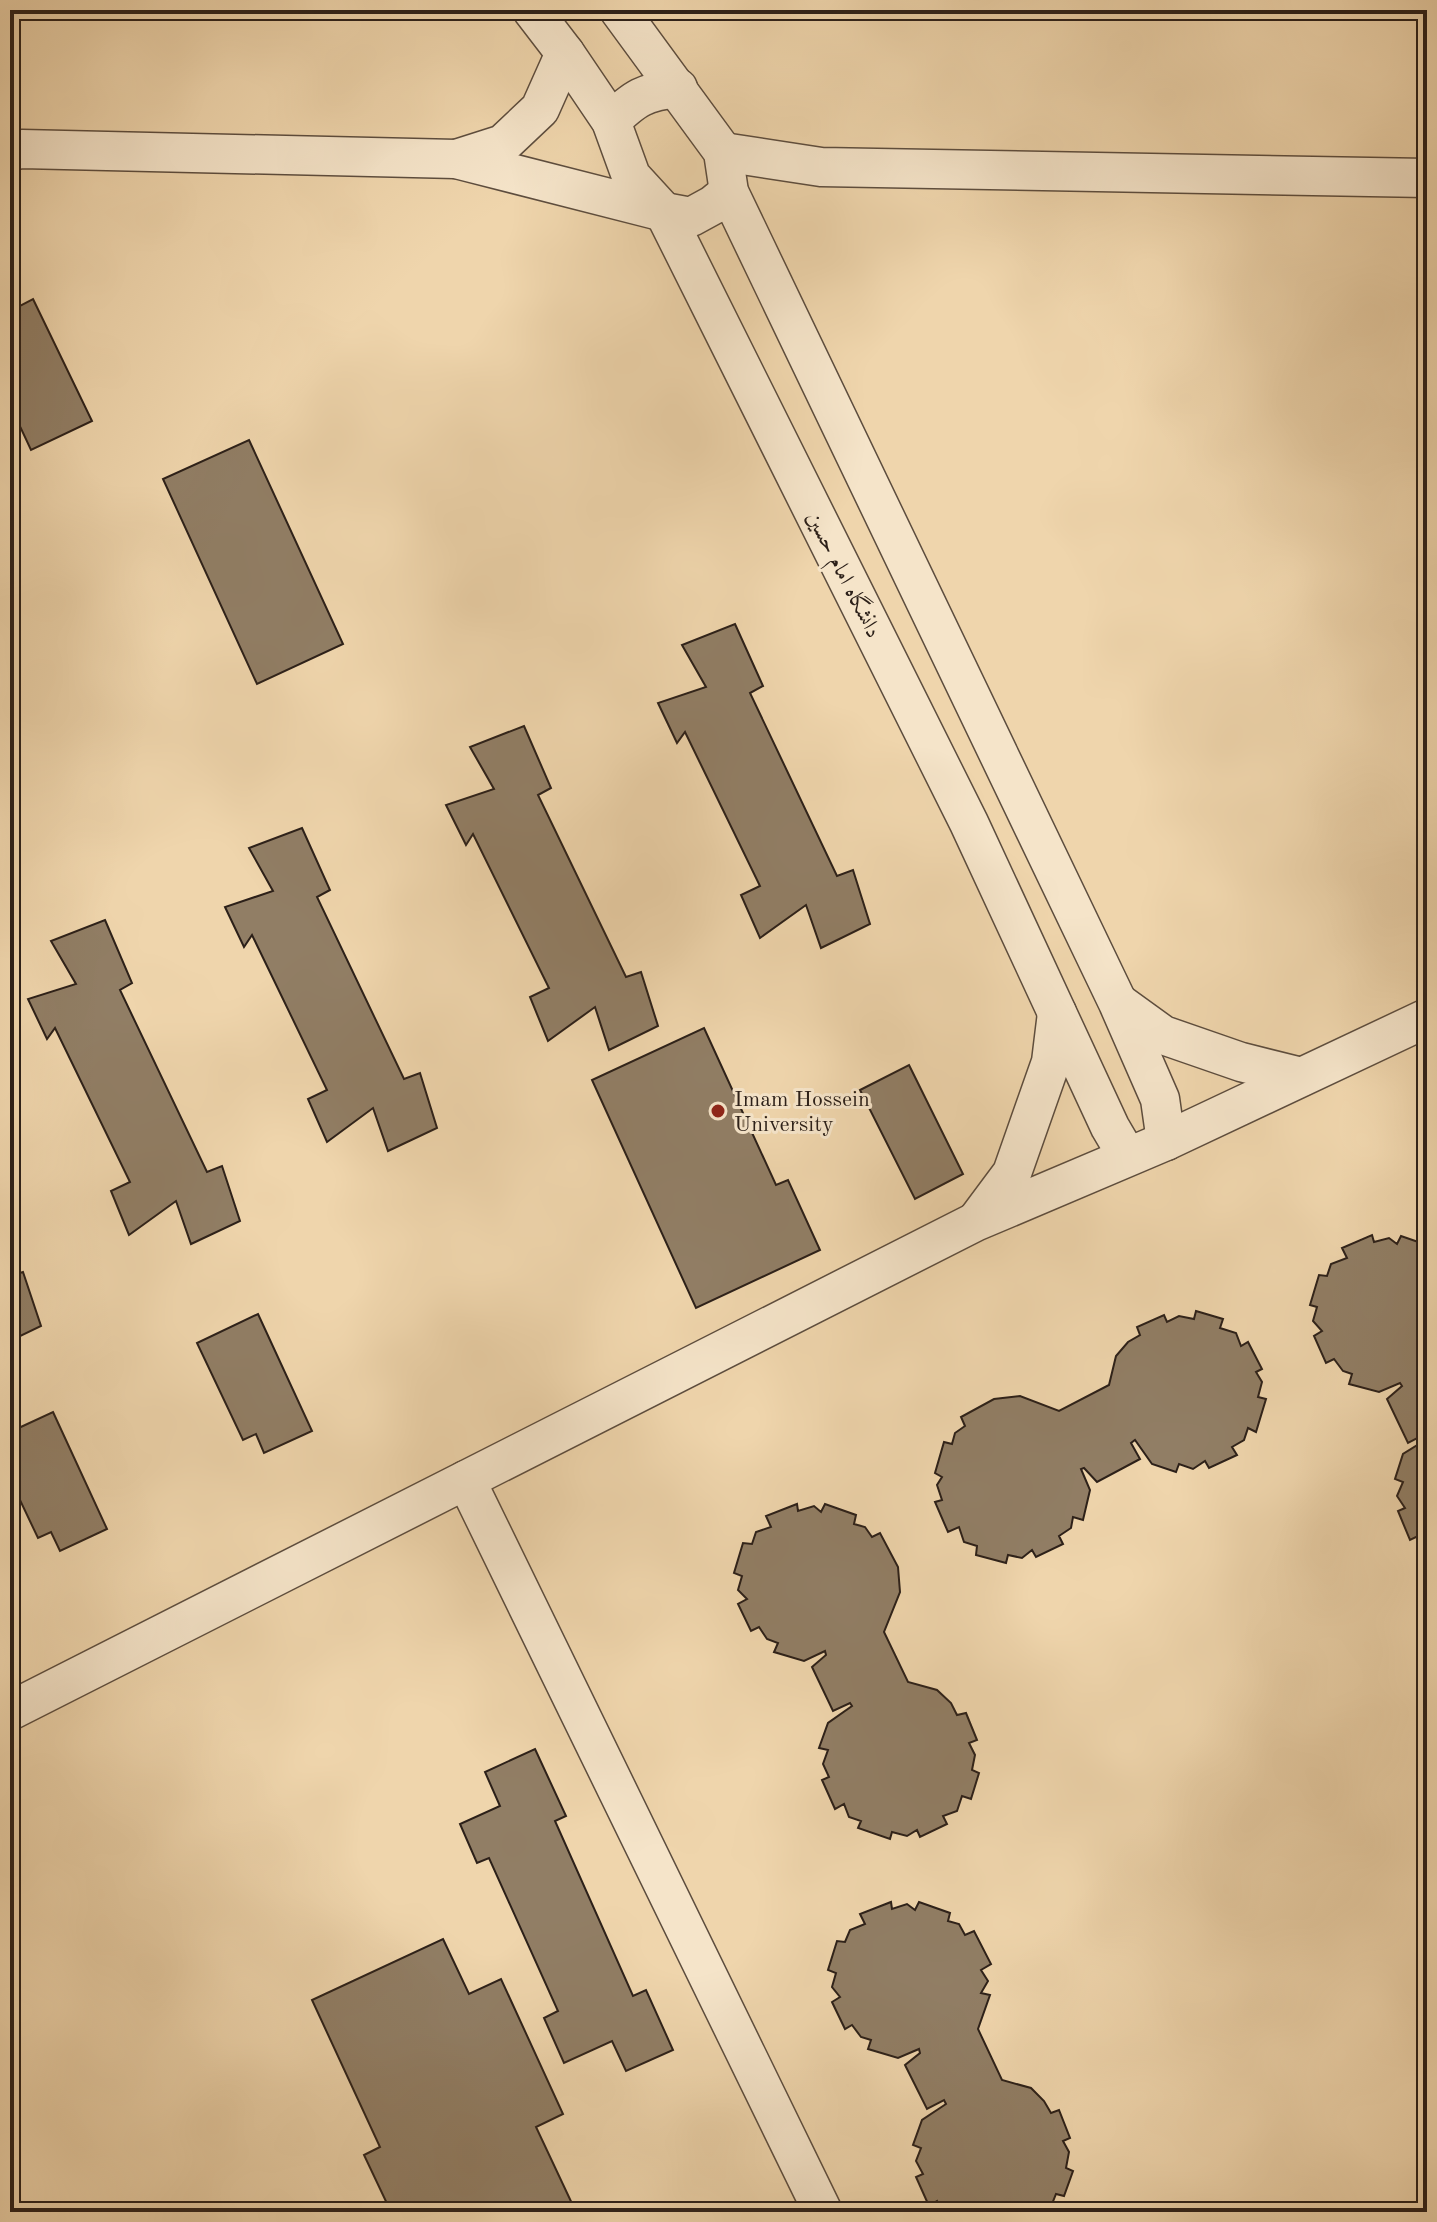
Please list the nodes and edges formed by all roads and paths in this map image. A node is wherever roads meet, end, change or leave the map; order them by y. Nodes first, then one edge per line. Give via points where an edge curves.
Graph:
1 (532, 10) edge
2 (619, 10) edge
3 (565, 53) junction
4 (678, 88) junction
5 (611, 121) junction
6 (10, 151) edge
7 (723, 152) junction
8 (456, 159) junction
9 (1427, 178) edge
10 (729, 192) junction
11 (664, 212) junction
12 (1118, 1003) junction
13 (1057, 1013) junction
14 (1427, 1018) edge
15 (1301, 1077) junction
16 (1166, 1141) junction
17 (1127, 1156) junction
18 (975, 1222) junction
19 (466, 1480) junction
20 (10, 1711) edge
21 (823, 2212) edge

1 - 3 lane, دانشگاه امام حسین
2 - 4 lane
3 - 5 lane, دانشگاه امام حسین
3 - 8 lane via 540,109 503,144
4 - 5 lane via 652,91
4 - 7 lane
5 - 11 lane, دانشگاه امام حسین via 631,176
6 - 8 lane
7 - 9 lane via 821,167
7 - 10 lane
8 - 11 lane
10 - 11 lane via 691,217
10 - 12 lane
11 - 13 lane, دانشگاه امام حسین via 969,823
12 - 15 lane via 1163,1035
12 - 16 lane via 1160,1099
13 - 17 lane, دانشگاه امام حسین
13 - 18 lane via 1051,1062 1012,1173
14 - 15 lane
15 - 16 lane
16 - 17 lane
17 - 18 lane
18 - 19 lane
19 - 20 lane
19 - 21 lane

